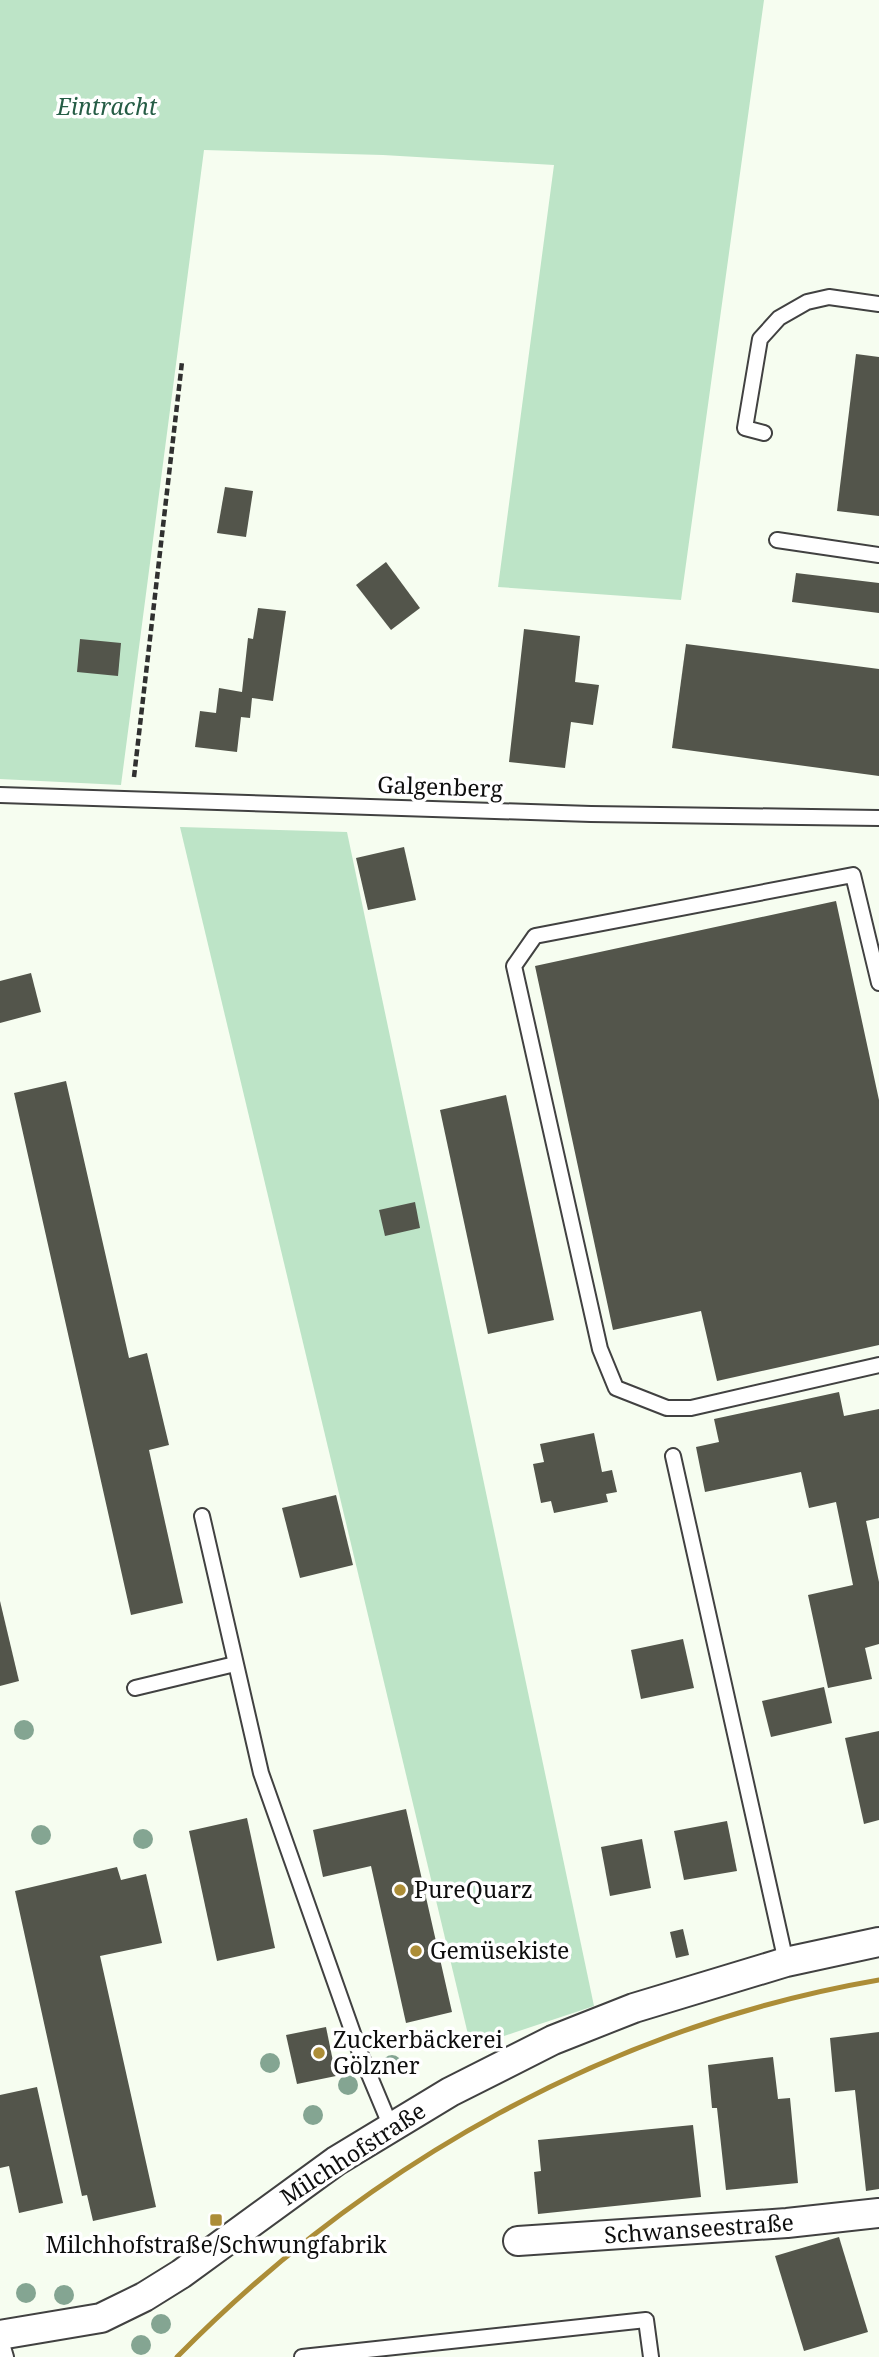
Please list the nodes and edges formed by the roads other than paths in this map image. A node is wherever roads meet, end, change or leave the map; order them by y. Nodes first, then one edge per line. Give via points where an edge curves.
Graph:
1 (879, 304) edge
2 (764, 433) dead end
3 (777, 540) dead end
4 (879, 555) edge
5 (0, 795) edge
6 (879, 818) edge
7 (879, 983) edge
8 (879, 1365) edge
9 (673, 1456) dead end
10 (202, 1516) dead end
11 (235, 1664) junction
12 (135, 1688) dead end
13 (879, 1942) edge
14 (786, 1962) junction
15 (391, 2127) junction
16 (879, 2213) edge
17 (518, 2241) dead end
18 (0, 2336) edge
19 (6, 2357) edge
20 (302, 2357) edge
21 (651, 2357) edge

1 - 2 lane via 829,297 807,302 779,318 766,332 752,374 745,428
3 - 4 lane
5 - 6 lane, Galgenberg via 591,814
7 - 8 lane via 853,875 535,936 514,966 600,1349 615,1388 667,1408 691,1408
9 - 14 lane
10 - 11 lane
11 - 12 lane
11 - 15 lane via 261,1773 360,2053
13 - 14 street, Milchhofstraße
14 - 15 street, Milchhofstraße via 634,2008 553,2040
15 - 18 street, Milchhofstraße via 144,2297 101,2318
16 - 17 street, Schwanseestraße
18 - 19 lane
20 - 21 lane via 646,2320

